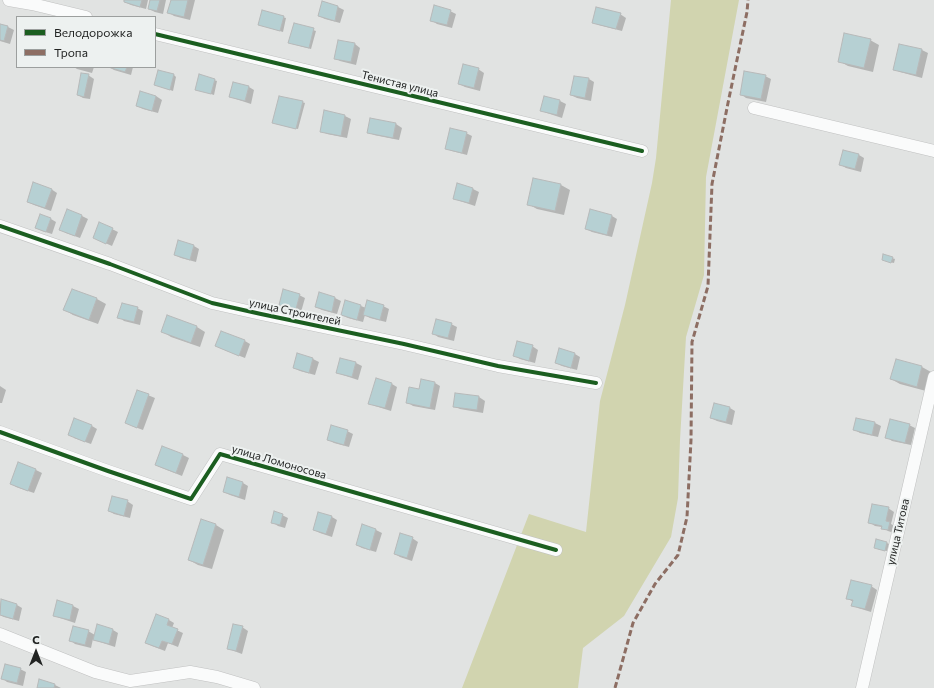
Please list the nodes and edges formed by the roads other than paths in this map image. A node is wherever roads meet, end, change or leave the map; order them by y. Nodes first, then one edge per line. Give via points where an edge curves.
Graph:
1 (9, 0) edge
2 (82, 16) edge
3 (156, 34) edge
4 (754, 108) dead end
5 (642, 151) dead end
6 (934, 151) edge
7 (0, 226) edge
8 (934, 377) edge
9 (596, 383) dead end
10 (0, 432) edge
11 (556, 550) dead end
12 (0, 634) edge
13 (254, 688) edge
14 (862, 688) edge

1 - 2 street
3 - 5 street, Тенистая улица
4 - 6 street
7 - 9 street, улица Строителей via 212,303 498,366
8 - 14 street, улица Титова
10 - 11 street, улица Ломоносова via 191,499 220,454
12 - 13 street via 95,672 130,681 190,672

